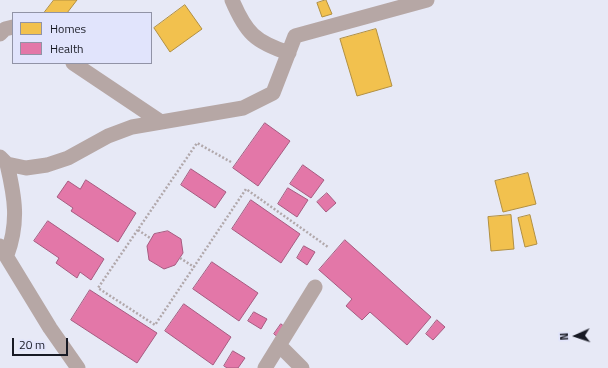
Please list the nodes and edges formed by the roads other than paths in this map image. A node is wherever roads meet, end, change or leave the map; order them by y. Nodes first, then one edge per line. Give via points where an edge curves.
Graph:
1 (232, 0) edge
2 (427, 0) edge
3 (12, 27) edge
4 (0, 34) edge
5 (289, 53) junction
6 (74, 64) edge
7 (161, 122) junction
8 (4, 161) edge
9 (3, 251) edge
10 (315, 287) dead end
11 (280, 346) junction
12 (78, 368) edge
13 (265, 368) edge
14 (302, 368) edge

1 - 5 street via 250,33 267,46
2 - 5 street via 295,36
3 - 4 street
5 - 7 street via 273,93 243,108
6 - 7 street
7 - 8 street via 132,127 108,136 68,158 47,165 26,168
8 - 9 street via 15,200 16,220 13,238
9 - 12 street
10 - 11 street
11 - 13 street
11 - 14 street

